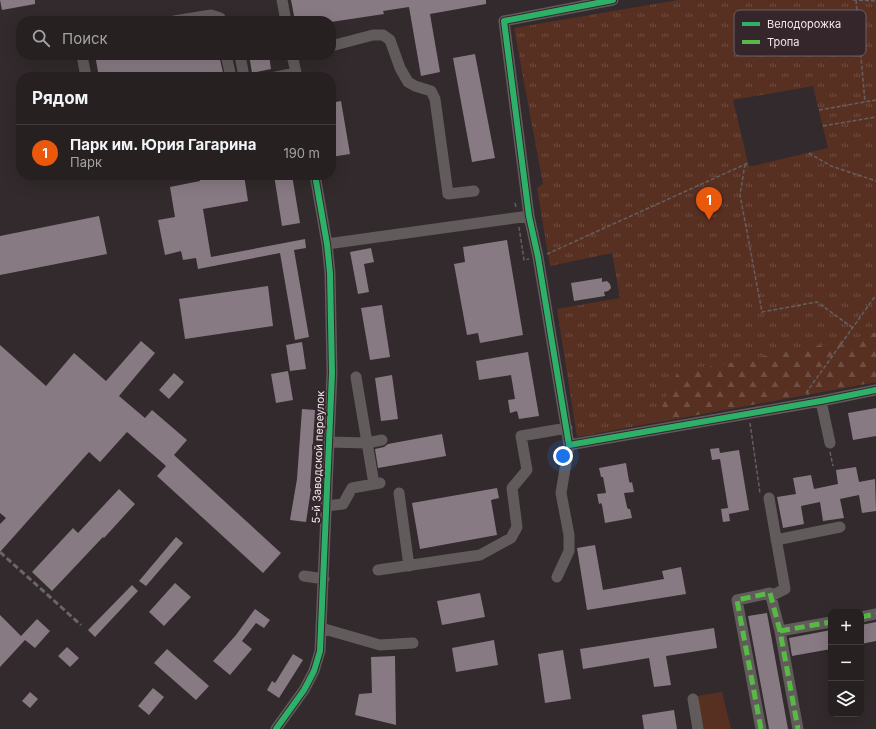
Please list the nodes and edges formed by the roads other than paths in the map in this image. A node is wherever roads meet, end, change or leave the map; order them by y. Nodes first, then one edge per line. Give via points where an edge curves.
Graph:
1 (282, 0) edge
2 (613, 0) edge
3 (285, 16) edge
4 (336, 45) edge
5 (83, 60) edge
6 (227, 60) edge
7 (241, 60) edge
8 (294, 60) edge
9 (85, 72) edge
10 (230, 72) edge
11 (243, 72) edge
12 (296, 72) edge
13 (316, 180) edge
14 (474, 191) dead end
15 (529, 216) junction
16 (327, 244) junction
17 (356, 377) dead end
18 (876, 390) edge
19 (821, 401) junction
20 (567, 428) junction
21 (382, 440) dead end
22 (329, 442) junction
23 (367, 442) junction
24 (830, 443) road end
25 (569, 445) junction
26 (399, 494) dead end
27 (765, 498) road end
28 (326, 506) junction
29 (840, 527) dead end
30 (776, 540) junction
31 (409, 566) junction
32 (378, 570) dead end
33 (304, 576) dead end
34 (557, 576) dead end
35 (324, 579) junction
36 (771, 596) junction
37 (876, 614) edge
38 (864, 616) edge
39 (828, 623) edge
40 (320, 628) junction
41 (780, 632) junction
42 (413, 643) dead end
43 (692, 699) dead end
44 (276, 729) edge
45 (698, 729) edge
46 (761, 729) edge
47 (798, 729) edge

1 - 3 street
2 - 15 street via 504,21
4 - 14 street via 373,35 383,35 390,40 408,82 431,91 435,99 448,194
5 - 9 street
6 - 10 street
7 - 11 street
8 - 12 street
13 - 16 street, 5-й Заводской переулок
15 - 16 street
15 - 20 street
16 - 22 street, 5-й Заводской переулок via 332,373
17 - 23 street
18 - 19 street
19 - 24 street
19 - 25 street
20 - 25 street
20 - 31 street via 521,436 527,470 512,488 517,527 511,538 480,555
21 - 23 street
22 - 23 street
22 - 28 street, 5-й Заводской переулок
23 - 28 street via 378,483 352,488 343,504
25 - 34 street via 561,493 569,535 569,551
26 - 31 street
27 - 30 street
28 - 35 street, 5-й Заводской переулок
29 - 30 street
30 - 36 street via 785,589
31 - 32 street
33 - 35 street
35 - 40 street, 5-й Заводской переулок
36 - 41 street
36 - 46 street via 770,593 737,600
37 - 38 street
39 - 41 street
40 - 42 street via 380,646
40 - 44 street, 5-й Заводской переулок via 320,651 314,670 304,690
41 - 47 street
43 - 45 street

